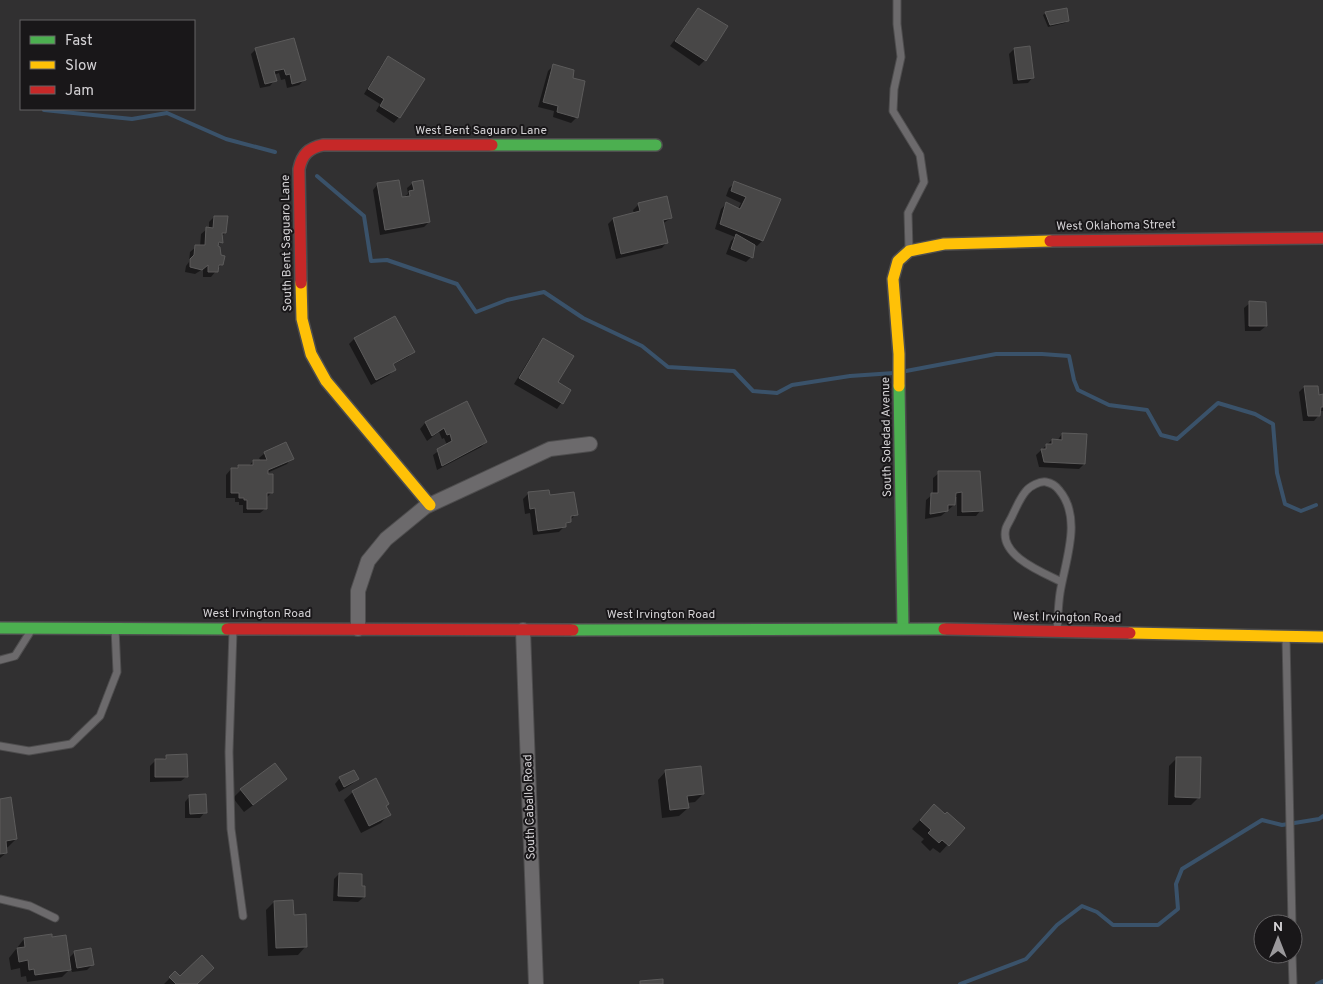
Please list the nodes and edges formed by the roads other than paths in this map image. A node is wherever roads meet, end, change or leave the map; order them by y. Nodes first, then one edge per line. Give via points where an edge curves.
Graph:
1 (897, 0) edge
2 (656, 145) dead end
3 (307, 150) joint
4 (1323, 238) edge
5 (909, 251) junction
6 (590, 444) dead end
7 (430, 505) junction
8 (1062, 582) junction
9 (0, 628) edge
10 (33, 628) junction
11 (115, 628) junction
12 (234, 628) junction
13 (903, 628) junction
14 (358, 629) junction
15 (523, 630) junction
16 (1056, 632) junction
17 (1286, 637) junction
18 (1323, 637) edge
19 (0, 660) edge
20 (0, 746) edge
21 (0, 899) edge
22 (1292, 914) edge
23 (242, 916) dead end
24 (55, 918) dead end
25 (1292, 964) edge
26 (536, 984) edge
27 (1293, 984) edge

1 - 5 lane via 901,57 893,111 920,155 924,182 908,213
2 - 3 street, West Bent Saguaro Lane via 323,145
3 - 7 street, South Bent Saguaro Lane via 300,161 299,178 302,320 311,354 326,381
4 - 5 street, West Oklahoma Street via 1029,240 944,244
5 - 13 street, South Soledad Avenue via 898,261 893,279 899,354
6 - 7 street via 550,449
7 - 14 street via 386,538 368,561 358,591
8 - 8 lane via 1070,537 1068,505 1055,485 1046,482 1028,488 1022,496 1006,530 1006,539 1016,556
8 - 16 lane
9 - 10 street, West Irvington Road
10 - 11 street, West Irvington Road
10 - 19 lane via 15,656
11 - 12 street, West Irvington Road
11 - 20 lane via 117,672 100,716 70,744 29,751
12 - 14 street, West Irvington Road
12 - 23 lane via 229,752 231,829
13 - 15 street, West Irvington Road
13 - 16 street, West Irvington Road
14 - 15 street, West Irvington Road
15 - 26 street, South Caballo Road
16 - 17 street, West Irvington Road
17 - 18 street, West Irvington Road
17 - 22 lane
21 - 24 lane via 30,906
25 - 27 lane

